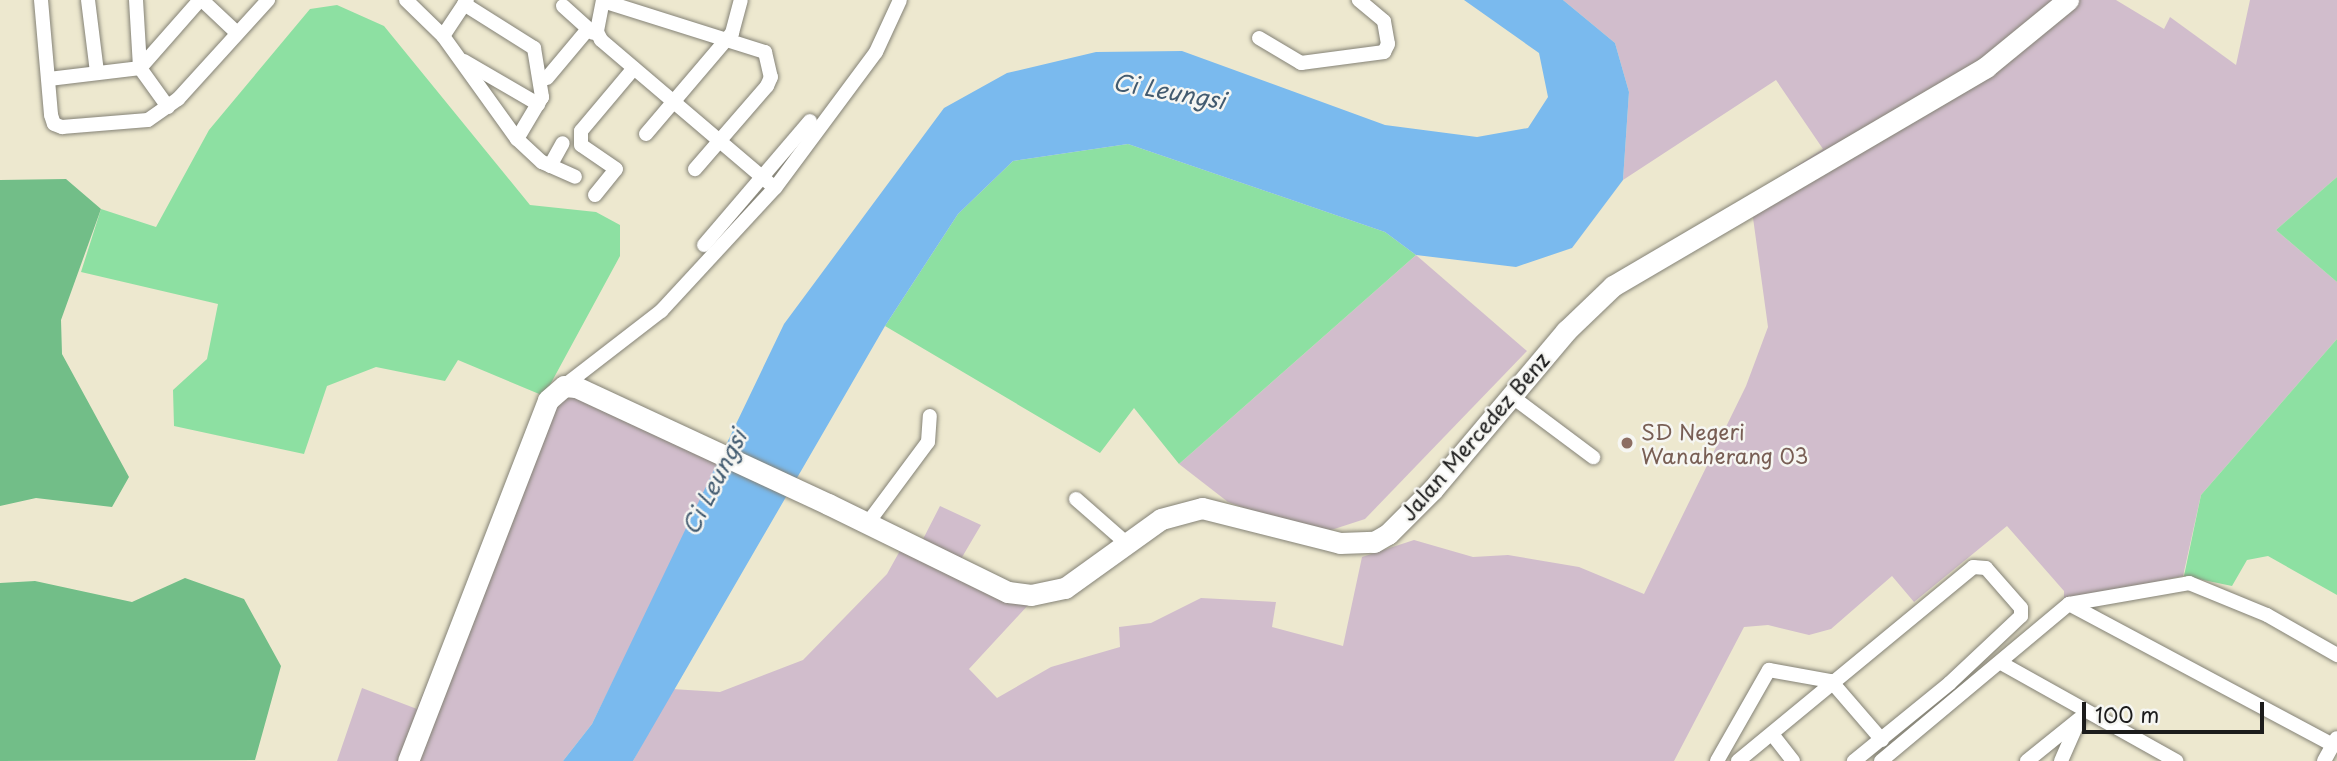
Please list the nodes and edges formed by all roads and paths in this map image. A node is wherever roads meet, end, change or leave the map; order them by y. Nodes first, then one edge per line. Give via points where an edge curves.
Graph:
1 (41, 0) edge
2 (88, 0) edge
3 (136, 0) edge
4 (201, 0) edge
5 (268, 0) edge
6 (406, 0) edge
7 (603, 0) edge
8 (741, 0) edge
9 (900, 0) edge
10 (1359, 0) edge
11 (2068, 0) edge
12 (466, 2) edge
13 (563, 6) dead end
14 (237, 33) junction
15 (593, 33) junction
16 (443, 36) junction
17 (1259, 38) dead end
18 (728, 39) junction
19 (463, 60) junction
20 (140, 68) junction
21 (634, 68) junction
22 (97, 72) junction
23 (547, 78) dead end
24 (49, 79) junction
25 (674, 102) junction
26 (538, 104) junction
27 (168, 107) junction
28 (810, 121) dead end
29 (646, 134) dead end
30 (517, 139) junction
31 (719, 141) junction
32 (563, 143) dead end
33 (550, 166) junction
34 (695, 169) dead end
35 (575, 177) dead end
36 (761, 177) junction
37 (775, 188) junction
38 (595, 195) dead end
39 (704, 245) dead end
40 (564, 386) junction
41 (1510, 395) junction
42 (930, 416) dead end
43 (1593, 457) dead end
44 (1076, 499) dead end
45 (867, 524) junction
46 (1126, 543) junction
47 (2069, 604) junction
48 (2337, 655) edge
49 (2001, 663) junction
50 (1831, 681) junction
51 (2082, 715) junction
52 (1772, 734) junction
53 (1882, 740) junction
54 (2335, 741) edge
55 (408, 761) edge
56 (1717, 761) edge
57 (1738, 761) edge
58 (1793, 761) edge
59 (1854, 761) edge
60 (1881, 761) edge
61 (2027, 761) edge
62 (2061, 761) edge
63 (2176, 761) edge
64 (2324, 761) edge

1 - 24 street
2 - 22 street
3 - 20 street
4 - 14 street
4 - 20 street
5 - 14 street
6 - 16 street
7 - 15 street
7 - 18 street
8 - 18 street
9 - 37 street via 877,52
10 - 17 street via 1384,21 1388,44 1384,52 1301,63
11 - 41 main road, Jalan Mercedez Benz via 1986,67 1646,263 1586,309
12 - 16 street
12 - 26 street via 532,44 542,80
13 - 15 street
14 - 27 street
15 - 21 street
15 - 23 street
16 - 19 street
18 - 25 street
18 - 31 street via 765,52 771,77
19 - 26 street
19 - 30 street
20 - 22 street
20 - 27 street
21 - 25 street
21 - 38 street via 581,131 581,145 616,169
22 - 24 street
24 - 27 street via 51,115 58,125 148,120
25 - 29 street
25 - 31 street
26 - 30 street
28 - 36 street
30 - 33 street
31 - 34 street
31 - 36 street
32 - 33 street
33 - 35 street
36 - 37 street
36 - 39 street
37 - 40 street via 661,311
40 - 45 main road, Jalan Mercedez Benz via 576,387
40 - 55 main road via 548,400
41 - 43 street
41 - 46 main road, Jalan Mercedez Benz via 1433,489 1374,542 1340,543 1202,508 1161,519
42 - 45 street via 928,442
44 - 46 street
45 - 46 main road, Jalan Mercedez Benz via 986,584 1031,595 1065,588
47 - 48 street via 2189,583 2267,615
47 - 49 street
47 - 54 street
49 - 51 street
49 - 60 street
50 - 52 street
50 - 53 street
50 - 53 street via 1973,567 1986,568 2021,608 2018,620
50 - 56 street via 1766,671
51 - 61 street
51 - 62 street
51 - 63 street
52 - 57 street
52 - 58 street
53 - 59 street
54 - 64 street

